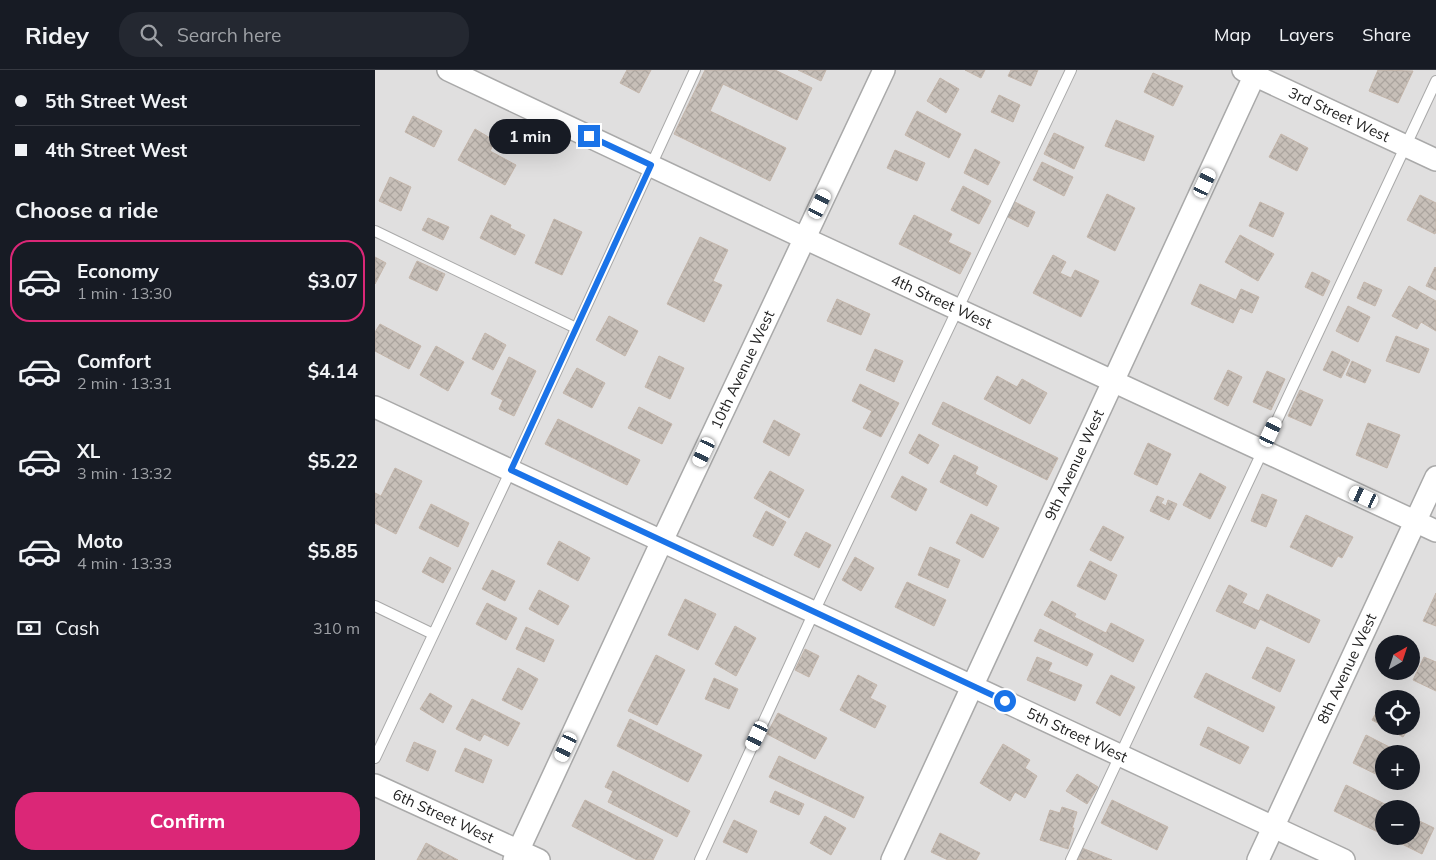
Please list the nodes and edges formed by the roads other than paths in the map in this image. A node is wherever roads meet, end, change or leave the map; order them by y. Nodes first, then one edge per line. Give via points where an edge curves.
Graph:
1 (448, 70) edge
2 (695, 70) edge
3 (884, 70) edge
4 (1071, 70) edge
5 (1252, 72) edge
6 (1436, 81) edge
7 (1406, 146) junction
8 (1436, 160) edge
9 (651, 165) junction
10 (375, 230) edge
11 (804, 238) junction
12 (958, 309) junction
13 (576, 328) junction
14 (1114, 381) junction
15 (375, 407) edge
16 (1262, 450) junction
17 (511, 470) junction
18 (1436, 477) edge
19 (1415, 521) junction
20 (1436, 531) edge
21 (662, 541) junction
22 (375, 606) edge
23 (814, 612) junction
24 (433, 634) junction
25 (972, 686) junction
26 (1119, 755) junction
27 (375, 758) edge
28 (375, 785) edge
29 (1273, 827) junction
30 (516, 855) edge
31 (539, 860) edge
32 (700, 860) edge
33 (892, 860) edge
34 (1071, 860) edge
35 (1258, 860) edge
36 (1344, 860) edge

1 - 9 street, 4th Street West
2 - 9 lane
3 - 11 street, 10th Avenue West
4 - 12 lane
5 - 7 street, 3rd Street West
5 - 14 street, 9th Avenue West
6 - 7 lane
7 - 8 street, 3rd Street West
7 - 16 lane
9 - 11 street, 4th Street West
9 - 13 lane
10 - 13 lane
11 - 12 street, 4th Street West
11 - 21 street, 10th Avenue West
12 - 14 street, 4th Street West
12 - 23 lane
13 - 17 lane
14 - 16 street, 4th Street West
14 - 25 street, 9th Avenue West
15 - 17 street, 5th Street West
16 - 19 street, 4th Street West
16 - 26 lane
17 - 21 street, 5th Street West
17 - 24 lane
18 - 19 street, 8th Avenue West
19 - 20 street, 4th Street West
19 - 29 street, 8th Avenue West
21 - 23 street, 5th Street West
21 - 30 street, 10th Avenue West
22 - 24 lane
23 - 25 street, 5th Street West
23 - 32 lane
24 - 27 lane
25 - 26 street, 5th Street West
25 - 33 street, 9th Avenue West
26 - 29 street, 5th Street West
26 - 34 lane
28 - 30 street, 6th Street West
29 - 35 street, 8th Avenue West
29 - 36 street, 5th Street West
30 - 31 street, 6th Street West

